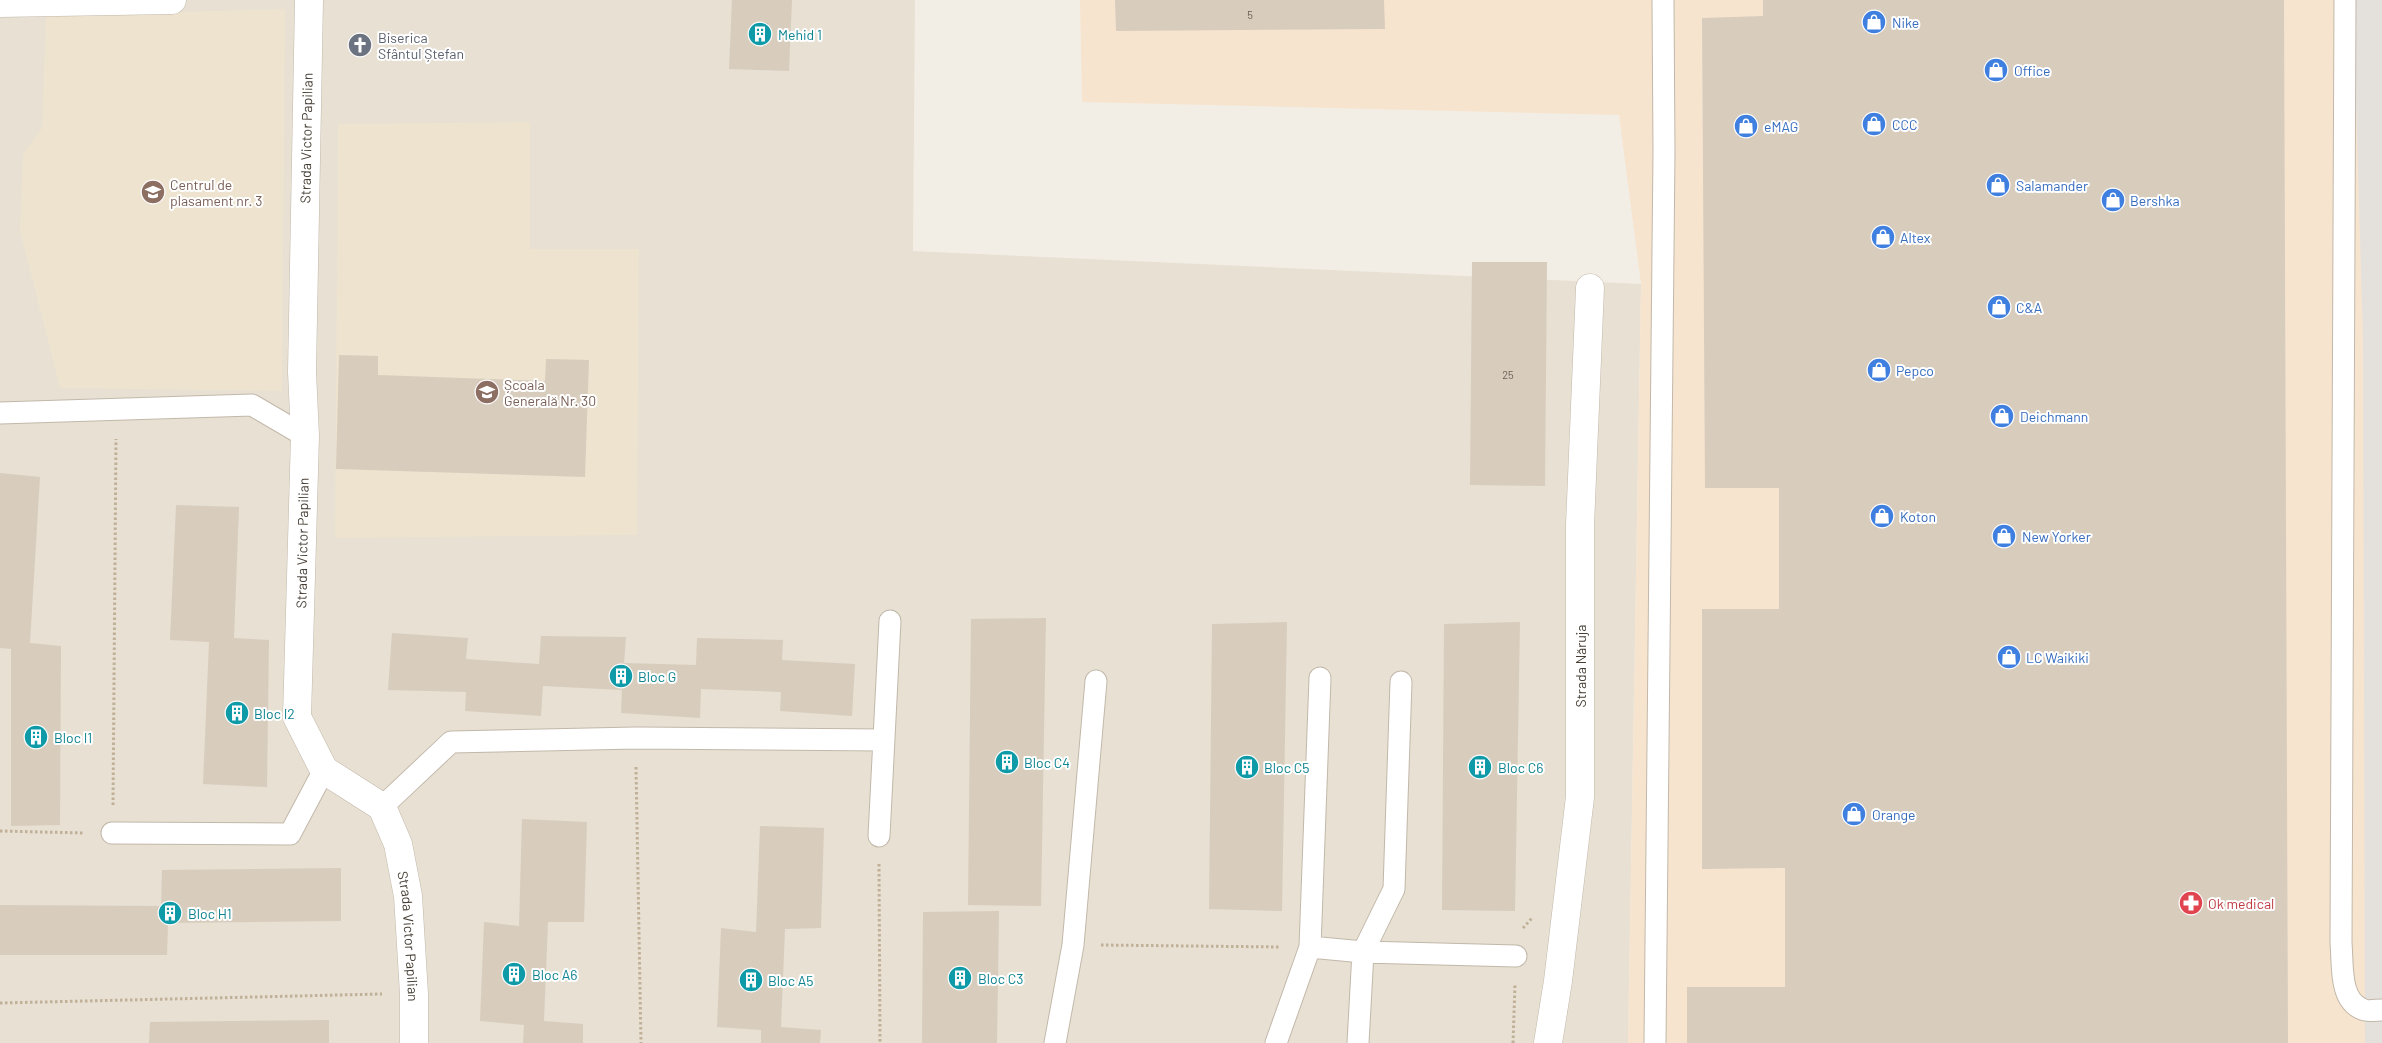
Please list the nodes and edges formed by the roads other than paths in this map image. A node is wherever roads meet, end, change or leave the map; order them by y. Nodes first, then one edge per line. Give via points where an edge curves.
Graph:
1 (172, 0) edge
2 (308, 0) edge
3 (1663, 0) edge
4 (2345, 0) edge
5 (0, 3) edge
6 (1590, 288) dead end
7 (0, 413) edge
8 (305, 436) junction
9 (890, 621) dead end
10 (1320, 678) dead end
11 (1096, 681) dead end
12 (1401, 682) dead end
13 (882, 740) junction
14 (324, 770) junction
15 (382, 807) junction
16 (112, 833) road end
17 (879, 836) road end
18 (1310, 947) junction
19 (1362, 952) junction
20 (1516, 956) dead end
21 (2382, 1010) edge
22 (414, 1043) edge
23 (1055, 1043) edge
24 (1276, 1043) edge
25 (1358, 1043) edge
26 (1548, 1043) edge
27 (1655, 1043) edge

1 - 5 street
2 - 8 street, Strada Victor Papilian via 302,372
3 - 27 lane
4 - 21 lane via 2342,944 2349,1000 2363,1010
6 - 26 street, Strada Năruja via 1580,525 1580,797
7 - 8 lane via 252,405
8 - 14 street, Strada Victor Papilian via 298,717
9 - 13 lane
10 - 18 lane
11 - 23 lane via 1073,945
12 - 19 lane via 1394,888
13 - 15 lane via 636,738 451,742
13 - 17 lane
14 - 15 street
14 - 16 lane via 290,834
15 - 22 street, Strada Victor Papilian via 398,844 408,896
18 - 19 lane
18 - 24 lane
19 - 20 lane
19 - 25 lane

